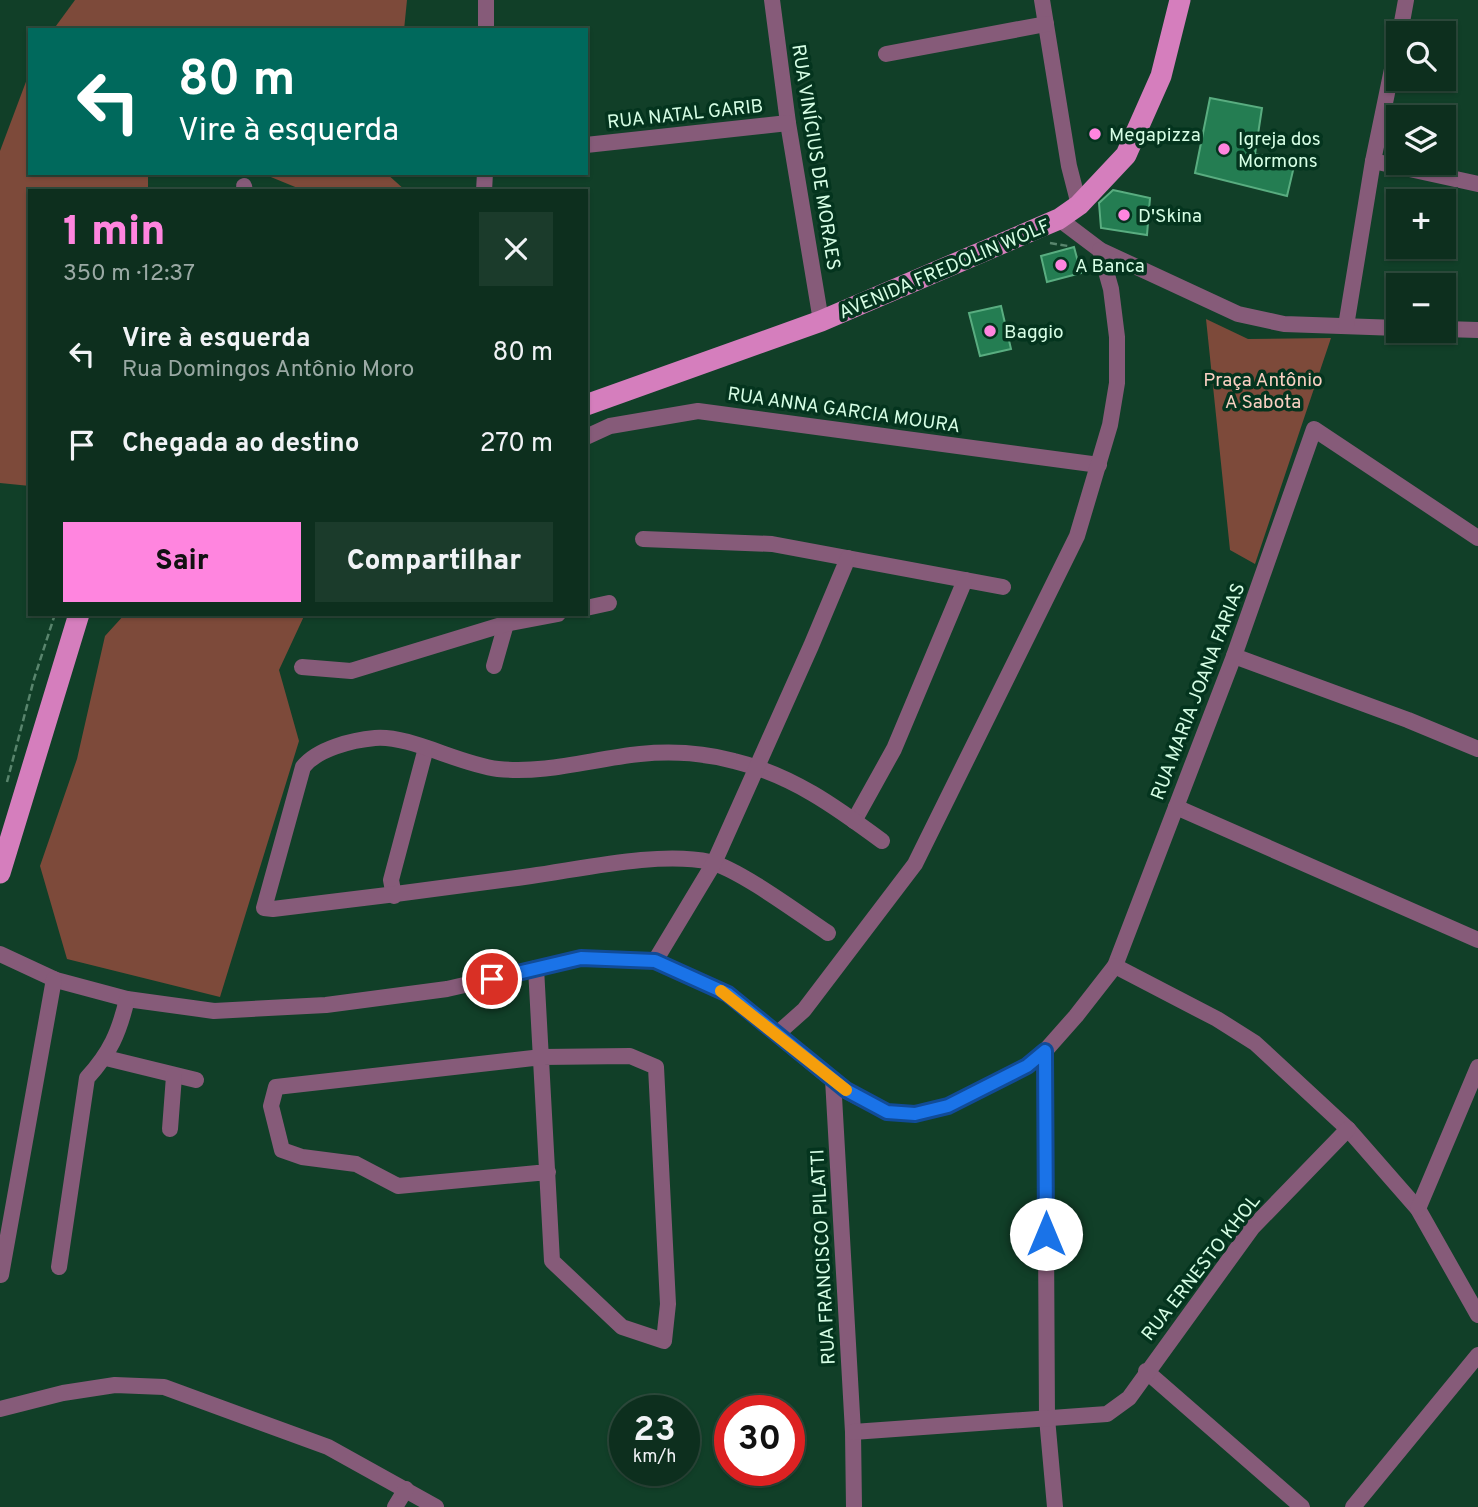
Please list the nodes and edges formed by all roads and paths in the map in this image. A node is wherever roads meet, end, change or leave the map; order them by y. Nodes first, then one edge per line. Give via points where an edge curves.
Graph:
1 (486, 0) edge
2 (772, 0) edge
3 (1042, 0) edge
4 (1180, 0) edge
5 (1406, 0) edge
6 (1402, 21) edge
7 (1046, 24) junction
8 (486, 28) edge
9 (886, 54) dead end
10 (1387, 91) edge
11 (788, 123) junction
12 (588, 145) edge
13 (1373, 161) junction
14 (1478, 184) edge
15 (1079, 205) junction
16 (1059, 219) junction
17 (1100, 250) junction
18 (821, 321) junction
19 (1346, 326) junction
20 (1386, 328) edge
21 (1456, 329) edge
22 (1478, 330) edge
23 (588, 404) edge
24 (588, 436) edge
25 (1099, 465) junction
26 (1478, 538) edge
27 (643, 539) dead end
28 (848, 558) junction
29 (965, 580) junction
30 (1003, 587) dead end
31 (609, 603) dead end
32 (588, 608) edge
33 (54, 616) edge
34 (78, 616) edge
35 (538, 616) edge
36 (507, 619) edge
37 (1234, 656) junction
38 (494, 666) dead end
39 (302, 667) dead end
40 (426, 748) junction
41 (1478, 749) edge
42 (756, 767) junction
43 (7, 784) dead end
44 (1176, 807) junction
45 (854, 821) junction
46 (882, 841) dead end
47 (714, 863) junction
48 (0, 873) edge
49 (394, 896) junction
50 (828, 933) dead end
51 (1478, 940) edge
52 (0, 954) edge
53 (655, 961) junction
54 (1115, 966) junction
55 (536, 968) junction
56 (54, 979) junction
57 (127, 999) junction
58 (777, 1034) junction
59 (1045, 1051) junction
60 (542, 1056) junction
61 (106, 1058) junction
62 (1478, 1067) edge
63 (174, 1076) junction
64 (833, 1079) junction
65 (195, 1080) dead end
66 (170, 1129) dead end
67 (1348, 1129) junction
68 (548, 1172) junction
69 (1418, 1209) junction
70 (58, 1267) dead end
71 (1, 1275) edge
72 (1478, 1315) edge
73 (1478, 1355) edge
74 (1146, 1371) junction
75 (0, 1409) edge
76 (1047, 1418) junction
77 (853, 1432) junction
78 (406, 1489) junction
79 (395, 1507) edge
80 (436, 1507) edge
81 (854, 1507) edge
82 (1055, 1507) edge
83 (1302, 1507) edge
84 (1353, 1507) edge

1 - 8 street
2 - 11 street, RUA VINÍCIUS DE MORAES
3 - 7 street
4 - 15 main road, AVENIDA FREDOLIN WOLF via 1161,76 1126,155
5 - 6 street
7 - 9 street
7 - 15 street
10 - 13 street
11 - 12 street, RUA NATAL GARIB
11 - 18 street, RUA VINÍCIUS DE MORAES
13 - 14 street
13 - 19 street
15 - 16 main road, AVENIDA FREDOLIN WOLF
16 - 17 street
16 - 18 main road, AVENIDA FREDOLIN WOLF
17 - 19 street via 1238,314 1284,324
17 - 25 street via 1111,289 1117,383
18 - 23 main road, AVENIDA FREDOLIN WOLF
19 - 20 street
21 - 22 street
24 - 25 street, RUA ANNA GARCIA MOURA via 610,426 698,411
25 - 58 street via 1077,536 915,863 804,1010
26 - 37 street, RUA MARIA JOANA FARIAS via 1314,429
27 - 28 street via 772,544
28 - 29 street
28 - 42 street
29 - 30 street
29 - 45 street via 894,749
31 - 32 street
33 - 43 path
34 - 48 main road
35 - 36 street
36 - 38 street
36 - 39 street via 351,671
37 - 41 street
37 - 44 street, RUA MARIA JOANA FARIAS
40 - 42 street via 461,762 521,770 663,753 710,756
40 - 49 street via 391,880
40 - 49 street via 372,738 309,759 264,908
42 - 45 street via 814,793
42 - 47 street
44 - 51 street
44 - 54 street, RUA MARIA JOANA FARIAS
45 - 46 street
47 - 49 street via 637,860
47 - 50 street
47 - 53 street
52 - 56 street
53 - 55 street via 581,958
53 - 58 street, RUA MARIA JOANA FARIAS via 728,994
54 - 59 street, RUA MARIA JOANA FARIAS
54 - 67 street via 1217,1018 1255,1043
55 - 57 street via 447,989 326,1005 214,1011
55 - 60 street
56 - 57 street
56 - 71 street
57 - 61 street
58 - 64 street, RUA MARIA JOANA FARIAS
59 - 64 street, RUA MARIA JOANA FARIAS via 1027,1066 948,1106 915,1114 887,1112
59 - 76 street
60 - 68 street
60 - 68 street via 276,1087 271,1106 282,1150 356,1164 398,1186
60 - 68 street via 630,1056 656,1067 668,1304 664,1341 622,1326 552,1261
61 - 63 street
61 - 70 street via 87,1078
62 - 69 street
63 - 65 street
63 - 66 street
64 - 77 street, RUA FRANCISCO PILATTI
67 - 69 street
67 - 74 street, RUA ERNESTO KHOL via 1252,1228
69 - 72 street
73 - 84 street
74 - 76 street, RUA ERNESTO KHOL via 1129,1398 1107,1413
74 - 83 street
75 - 78 street via 114,1385 164,1387 328,1447
76 - 77 street, RUA ERNESTO KHOL
76 - 82 street
77 - 81 street, RUA FRANCISCO PILATTI
78 - 79 street
78 - 80 street

